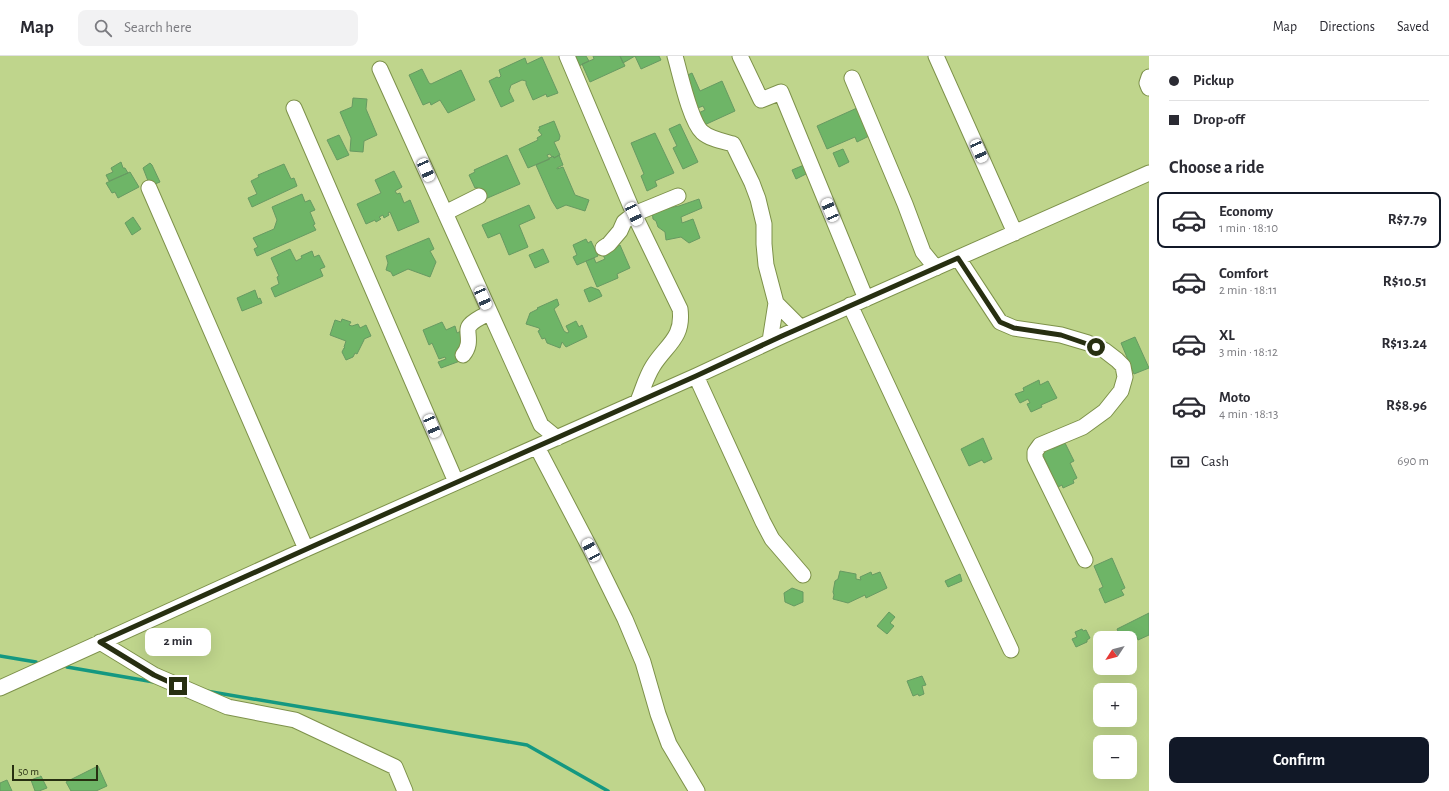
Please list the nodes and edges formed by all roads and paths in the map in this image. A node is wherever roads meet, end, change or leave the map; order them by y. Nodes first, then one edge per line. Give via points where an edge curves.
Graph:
1 (567, 56) edge
2 (675, 56) edge
3 (740, 56) edge
4 (936, 56) edge
5 (380, 69) dead end
6 (1149, 77) edge
7 (852, 78) dead end
8 (1149, 88) edge
9 (294, 108) dead end
10 (1148, 175) edge
11 (149, 188) dead end
12 (479, 196) dead end
13 (678, 196) dead end
14 (445, 213) junction
15 (634, 214) junction
16 (1015, 232) junction
17 (602, 248) dead end
18 (923, 252) junction
19 (958, 258) junction
20 (936, 268) junction
21 (920, 275) junction
22 (866, 299) junction
23 (776, 303) junction
24 (850, 305) junction
25 (489, 313) junction
26 (800, 328) junction
27 (770, 341) junction
28 (463, 355) dead end
29 (696, 376) junction
30 (638, 401) junction
31 (541, 425) junction
32 (557, 438) junction
33 (535, 448) junction
34 (456, 482) junction
35 (306, 549) junction
36 (1085, 560) dead end
37 (803, 575) dead end
38 (100, 642) junction
39 (1011, 650) dead end
40 (0, 688) edge
41 (405, 791) edge
42 (697, 791) edge

1 - 15 street
2 - 23 street via 693,117 701,131 714,139 733,144 749,176 764,224 766,265
3 - 22 street via 761,100 781,92
4 - 16 street
5 - 14 street
6 - 8 street
7 - 18 street
9 - 34 street
10 - 16 street
11 - 35 street
12 - 14 street
13 - 15 street
14 - 25 street
15 - 17 street via 624,222 609,244
15 - 30 street via 678,304 681,318 676,338 654,365 645,380
16 - 19 street
18 - 20 street
18 - 21 street
19 - 20 street
19 - 36 street via 1000,322 1014,328 1061,335 1088,343 1104,350 1123,366 1125,377 1121,391 1105,411 1083,428 1040,445 1035,452 1034,458
20 - 21 street
21 - 22 street
22 - 24 street
23 - 26 street
23 - 27 street
24 - 26 street
24 - 39 street
25 - 28 street via 469,325 468,349
25 - 31 street
26 - 27 street
27 - 29 street
29 - 30 street
29 - 37 street via 772,539
30 - 32 street
31 - 32 street
31 - 33 street
32 - 33 street
33 - 34 street
33 - 42 street via 625,618 643,662 669,744
34 - 35 street
35 - 38 street
38 - 40 street
38 - 41 street via 154,675 228,707 295,720 395,767

